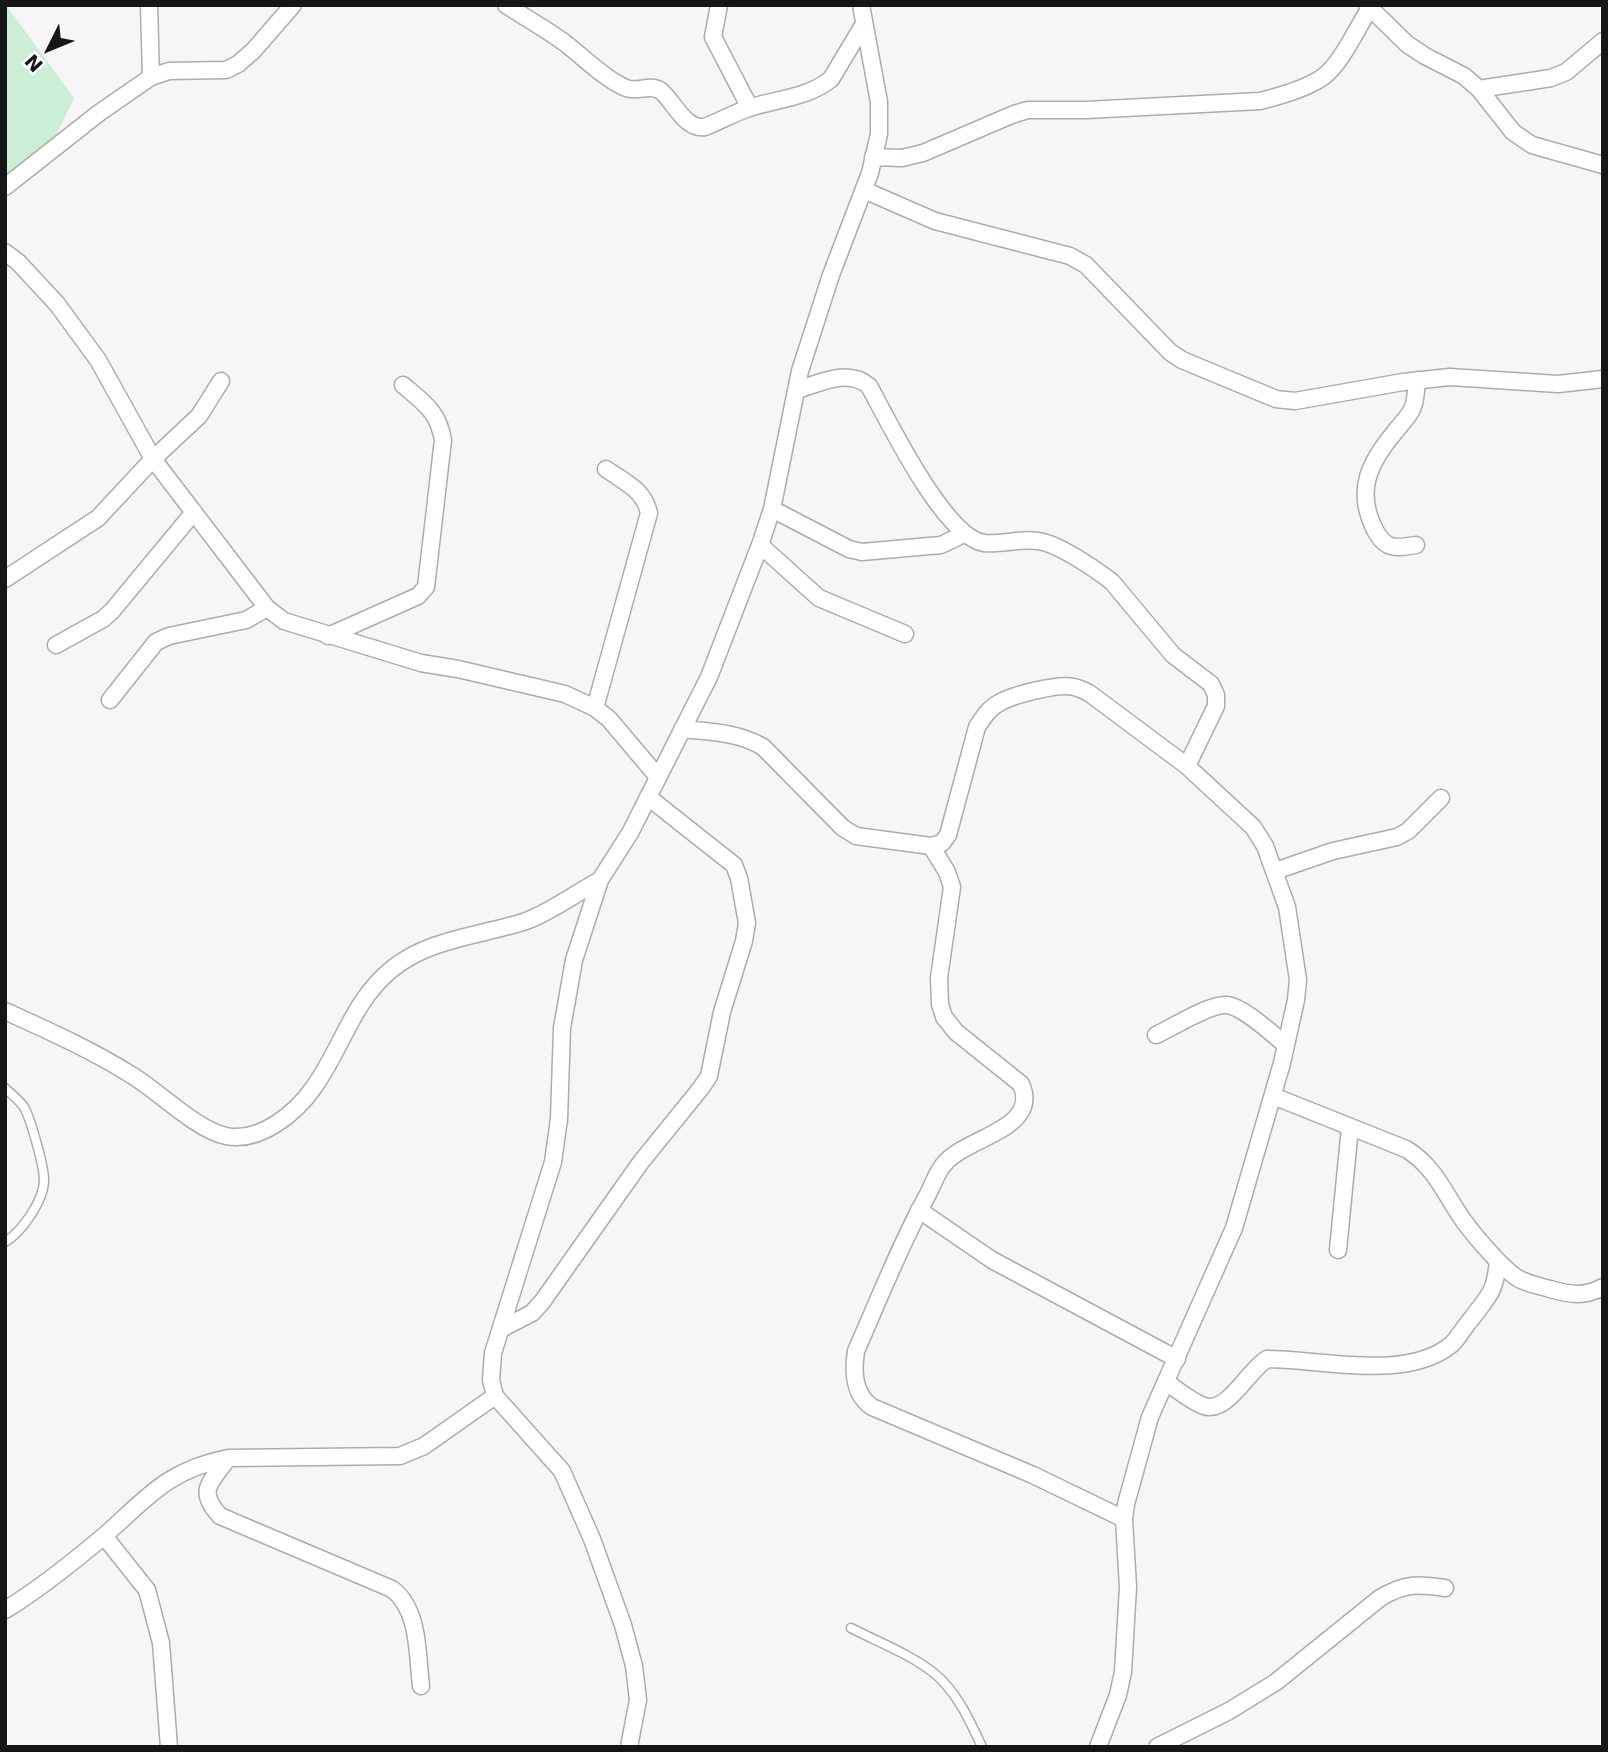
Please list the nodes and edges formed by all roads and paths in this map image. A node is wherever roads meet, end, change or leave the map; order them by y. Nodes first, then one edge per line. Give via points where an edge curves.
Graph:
1 (149, 5) edge
2 (293, 5) edge
3 (506, 5) edge
4 (719, 5) edge
5 (861, 5) edge
6 (1368, 7) edge
7 (864, 24) junction
8 (1603, 41) edge
9 (151, 77) junction
10 (1479, 89) junction
11 (750, 108) junction
12 (873, 157) junction
13 (1603, 165) edge
14 (5, 187) edge
15 (864, 190) junction
16 (5, 252) edge
17 (1603, 379) edge
18 (1417, 380) junction
19 (221, 381) dead end
20 (403, 385) dead end
21 (797, 390) junction
22 (153, 459) junction
23 (606, 469) dead end
24 (772, 509) junction
25 (194, 512) junction
26 (964, 534) junction
27 (760, 545) junction
28 (1416, 545) dead end
29 (5, 579) edge
30 (267, 608) junction
31 (905, 634) dead end
32 (328, 636) junction
33 (56, 645) dead end
34 (110, 700) dead end
35 (595, 708) junction
36 (682, 729) junction
37 (1187, 766) junction
38 (658, 777) junction
39 (648, 797) junction
40 (1441, 798) dead end
41 (932, 846) junction
42 (1275, 871) junction
43 (600, 880) junction
44 (5, 1011) edge
45 (1156, 1035) dead end
46 (1286, 1045) junction
47 (5, 1088) edge
48 (1273, 1096) junction
49 (1350, 1127) junction
50 (919, 1210) junction
51 (5, 1242) edge
52 (1338, 1250) dead end
53 (1498, 1261) junction
54 (1603, 1287) edge
55 (501, 1329) junction
56 (1177, 1359) junction
57 (1166, 1382) junction
58 (495, 1396) junction
59 (228, 1458) junction
60 (1124, 1519) junction
61 (103, 1536) junction
62 (1445, 1588) dead end
63 (5, 1610) edge
64 (851, 1628) dead end
65 (421, 1686) dead end
66 (169, 1747) edge
67 (629, 1747) edge
68 (982, 1747) edge
69 (1098, 1747) edge
70 (1157, 1747) edge

1 - 9 street
2 - 9 street via 253,51 226,71 169,71
3 - 11 street via 627,89 659,89 697,128
4 - 11 street via 713,37
5 - 7 street
6 - 10 street via 1407,44
6 - 12 street via 1332,69 1321,79 1278,97 1028,110 923,153
7 - 11 street via 823,86
7 - 12 street via 879,102
8 - 10 street via 1566,72 1551,78
9 - 14 street
10 - 13 street via 1513,132 1532,145
12 - 15 street
15 - 18 street via 935,221 1070,256 1086,265 1170,352 1276,399 1295,401
15 - 21 street via 817,315
16 - 22 street via 57,304 98,360
17 - 18 street via 1558,384 1476,377
18 - 28 street via 1413,407 1379,451 1363,496 1384,544 1396,548
19 - 22 street via 200,416
20 - 32 street via 435,413 443,440 426,587 418,596
21 - 24 street
21 - 26 street via 844,376 861,379 908,459
22 - 25 street
22 - 29 street via 98,518
23 - 35 street via 637,489 649,513
24 - 26 street via 862,552 941,545
24 - 27 street
25 - 30 street
25 - 33 street via 112,611
26 - 37 street via 982,543 1043,542 1101,573 1174,655 1212,684 1216,706
27 - 31 street via 819,598
27 - 36 street via 709,677
30 - 32 street via 284,621
30 - 34 street via 246,620 156,642
32 - 35 street via 421,663 565,694
35 - 38 street via 621,731
36 - 38 street
36 - 41 street via 748,738 856,836
37 - 41 street via 1089,693 1060,686 1020,695 985,713 977,727 948,835
37 - 42 street via 1253,827
38 - 39 street
39 - 43 street
39 - 55 street via 734,864 739,878 747,923 709,1076 641,1162 542,1303
40 - 42 street via 1397,837 1333,851
41 - 50 street via 952,887 939,978 944,1017 1021,1084 1026,1095 1023,1109 1012,1123 943,1164
42 - 46 street via 1287,907 1298,980
43 - 44 street via 528,920 417,952 392,968 361,1002 314,1087 272,1127 247,1136 211,1130 100,1055
43 - 55 street via 568,985 553,1162
45 - 46 street via 1226,1005 1240,1010
46 - 48 street
47 - 51 lane via 28,1116 44,1182 25,1225
48 - 49 street
48 - 56 street via 1228,1245
49 - 52 street
49 - 53 street via 1406,1149 1427,1164 1459,1214
50 - 56 street via 992,1260
50 - 60 street via 856,1351 853,1368 863,1401
53 - 54 street via 1520,1279 1570,1295
53 - 57 street via 1494,1288 1453,1343 1410,1364 1267,1359 1216,1407 1206,1407
55 - 58 street via 491,1380
56 - 57 street
57 - 60 street via 1146,1431
58 - 59 street via 424,1446 400,1456
58 - 67 street via 562,1471 592,1539 634,1666 638,1700
59 - 61 street via 202,1463 161,1485
59 - 65 street via 208,1487 210,1505 220,1516 402,1597 412,1621
60 - 69 street via 1128,1587 1123,1672
61 - 63 street
61 - 66 street via 147,1590 161,1643
62 - 70 street via 1395,1589 1276,1682
64 - 68 lane via 935,1675 965,1712

